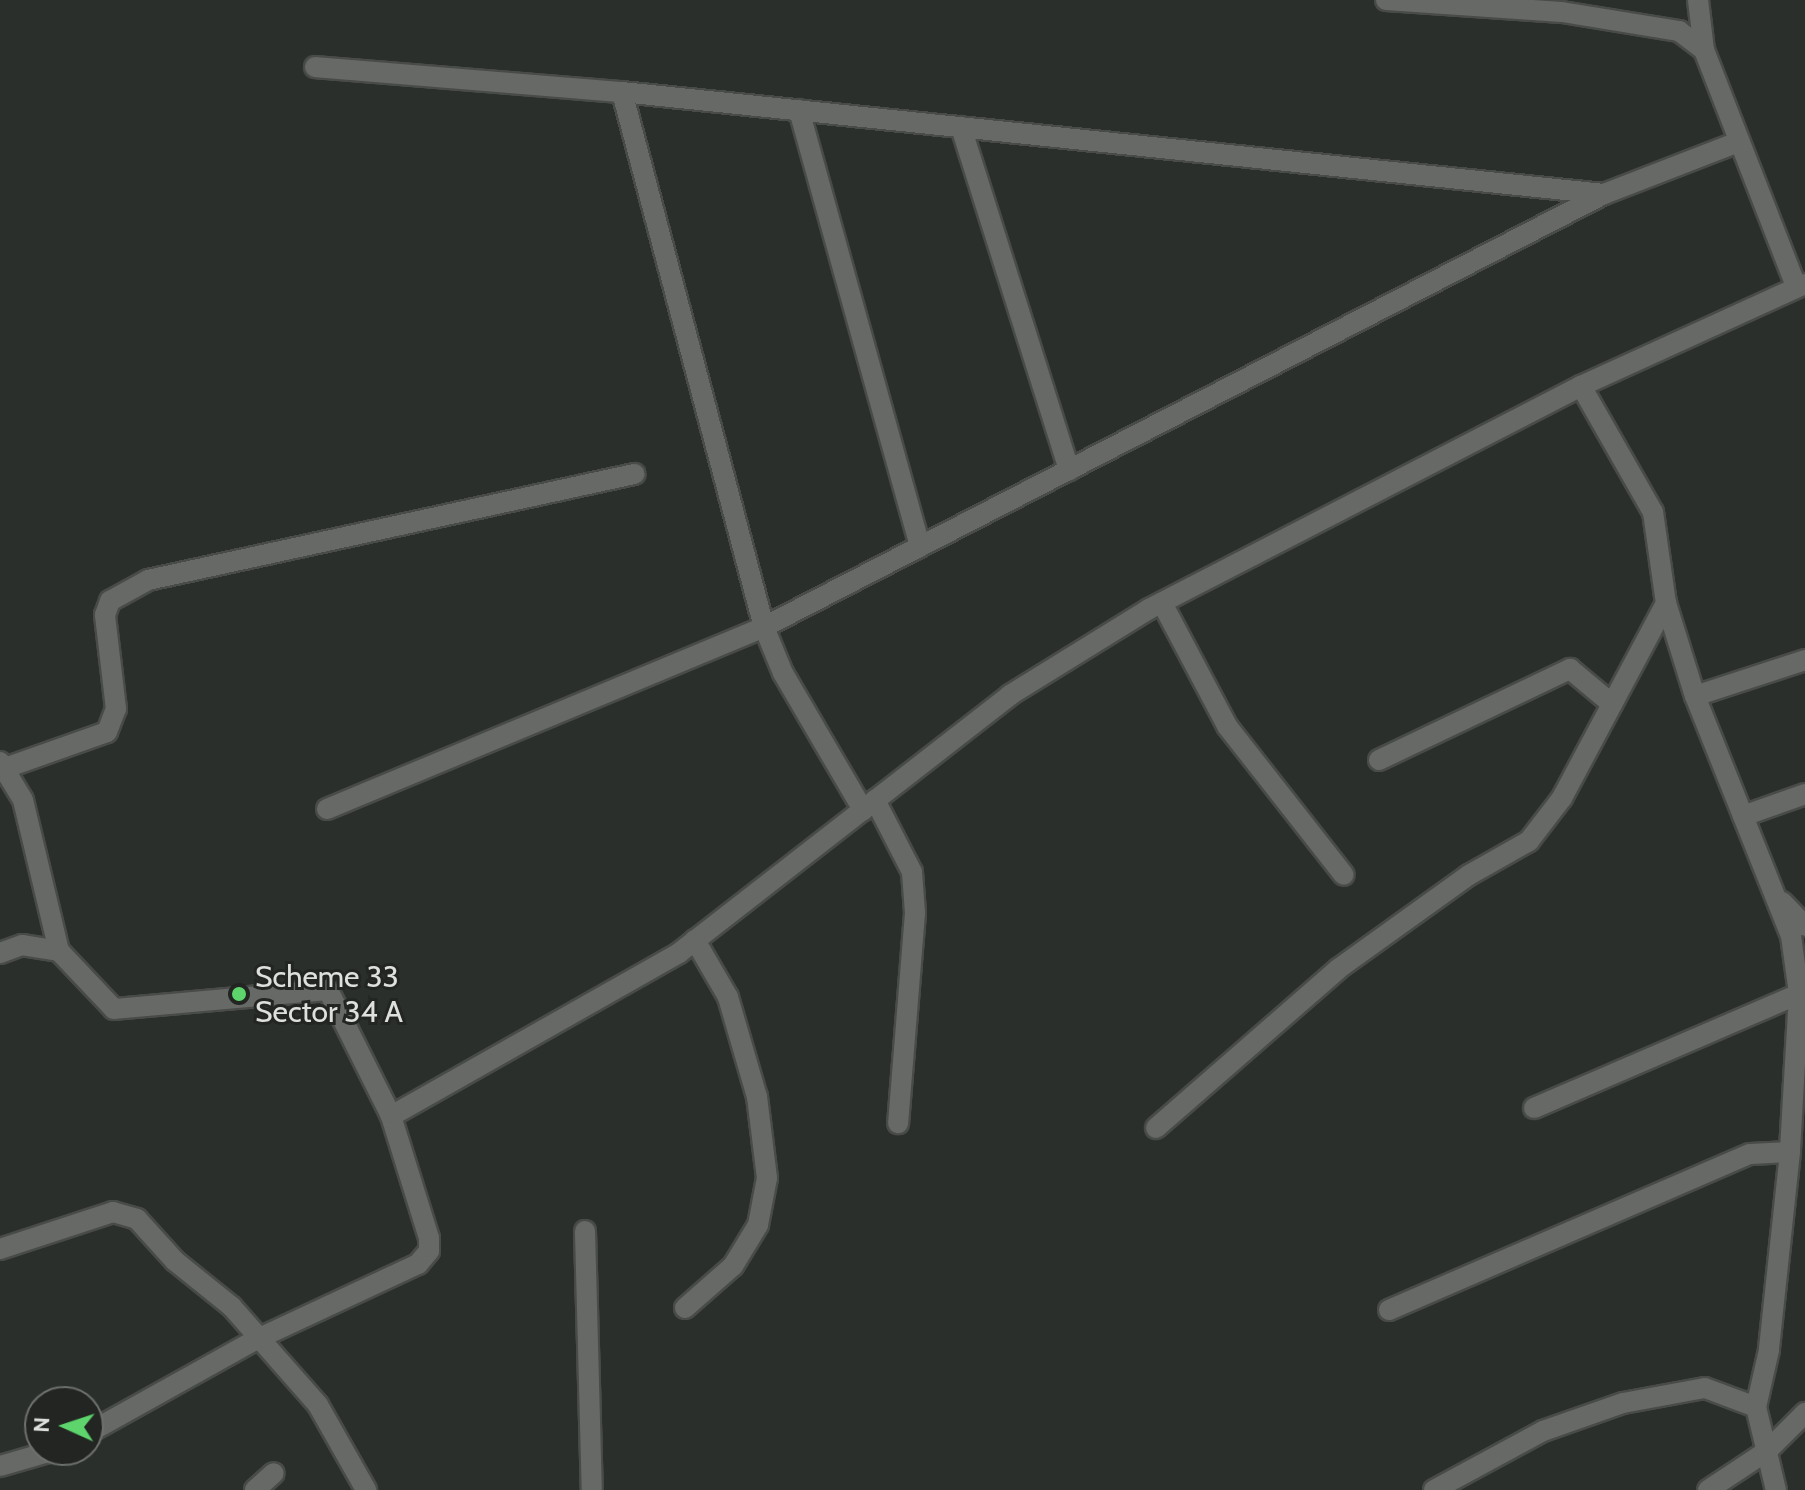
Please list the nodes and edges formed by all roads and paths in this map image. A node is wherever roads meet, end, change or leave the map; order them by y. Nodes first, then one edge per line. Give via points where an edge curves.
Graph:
1 (1386, 0) edge
2 (1698, 0) edge
3 (1433, 2) edge
4 (1561, 6) edge
5 (1704, 50) junction
6 (315, 67) dead end
7 (622, 92) junction
8 (799, 110) junction
9 (961, 127) junction
10 (1738, 142) junction
11 (1604, 194) junction
12 (1801, 285) edge
13 (1581, 386) junction
14 (1069, 470) junction
15 (635, 474) dead end
16 (920, 547) junction
17 (1162, 603) junction
18 (1666, 603) junction
19 (764, 627) junction
20 (1805, 660) edge
21 (1695, 696) junction
22 (1612, 704) junction
23 (1379, 760) dead end
24 (4, 764) edge
25 (1805, 794) edge
26 (869, 805) junction
27 (327, 809) dead end
28 (1743, 816) junction
29 (1344, 875) dead end
30 (1774, 893) junction
31 (1805, 926) edge
32 (695, 940) junction
33 (59, 951) junction
34 (0, 953) edge
35 (1799, 994) junction
36 (1534, 1108) dead end
37 (391, 1116) junction
38 (898, 1123) dead end
39 (1156, 1128) dead end
40 (1790, 1152) junction
41 (585, 1231) dead end
42 (0, 1249) edge
43 (685, 1308) dead end
44 (1389, 1310) dead end
45 (257, 1339) junction
46 (1756, 1407) junction
47 (1805, 1413) edge
48 (104, 1424) edge
49 (1767, 1451) junction
50 (24, 1459) edge
51 (0, 1466) edge
52 (274, 1473) dead end
53 (255, 1490) edge
54 (366, 1490) edge
55 (592, 1490) edge
56 (1434, 1490) edge
57 (1708, 1490) edge
58 (1776, 1490) edge

1 - 3 street
2 - 5 street
3 - 4 street
4 - 5 street via 1679,31
5 - 10 street
6 - 7 street
7 - 8 street
7 - 19 street
8 - 9 street
8 - 16 street
9 - 11 street
9 - 14 street
10 - 11 street
10 - 12 street
11 - 14 street
12 - 13 street
13 - 17 street
13 - 18 street via 1653,512
14 - 16 street
15 - 24 street via 148,580 110,601 105,615 116,709 107,732
16 - 19 street
17 - 26 street via 1010,695
17 - 29 street via 1227,726
18 - 21 street
18 - 22 street
19 - 26 street via 783,673
19 - 27 street
20 - 21 street
21 - 28 street
22 - 23 street via 1570,669
22 - 39 street via 1562,798 1529,841 1469,875 1338,969
24 - 33 street via 23,800
25 - 28 street
26 - 32 street
26 - 38 street via 912,872 915,913
28 - 30 street
30 - 31 street
30 - 35 street via 1791,936
32 - 37 street
32 - 43 street via 728,997 757,1097 767,1178 758,1225 733,1266
33 - 34 street via 22,945
33 - 37 street via 114,1009 328,990
35 - 36 street
35 - 40 street
37 - 45 street via 429,1251 418,1264
40 - 44 street via 1750,1154
40 - 46 street via 1769,1350
41 - 55 street
42 - 45 street via 113,1212 137,1219 175,1261 232,1307
45 - 48 street
45 - 54 street via 318,1405
46 - 49 street
46 - 56 street via 1705,1388 1623,1403 1543,1431
47 - 49 street
49 - 57 street
49 - 58 street
50 - 51 street
52 - 53 street

